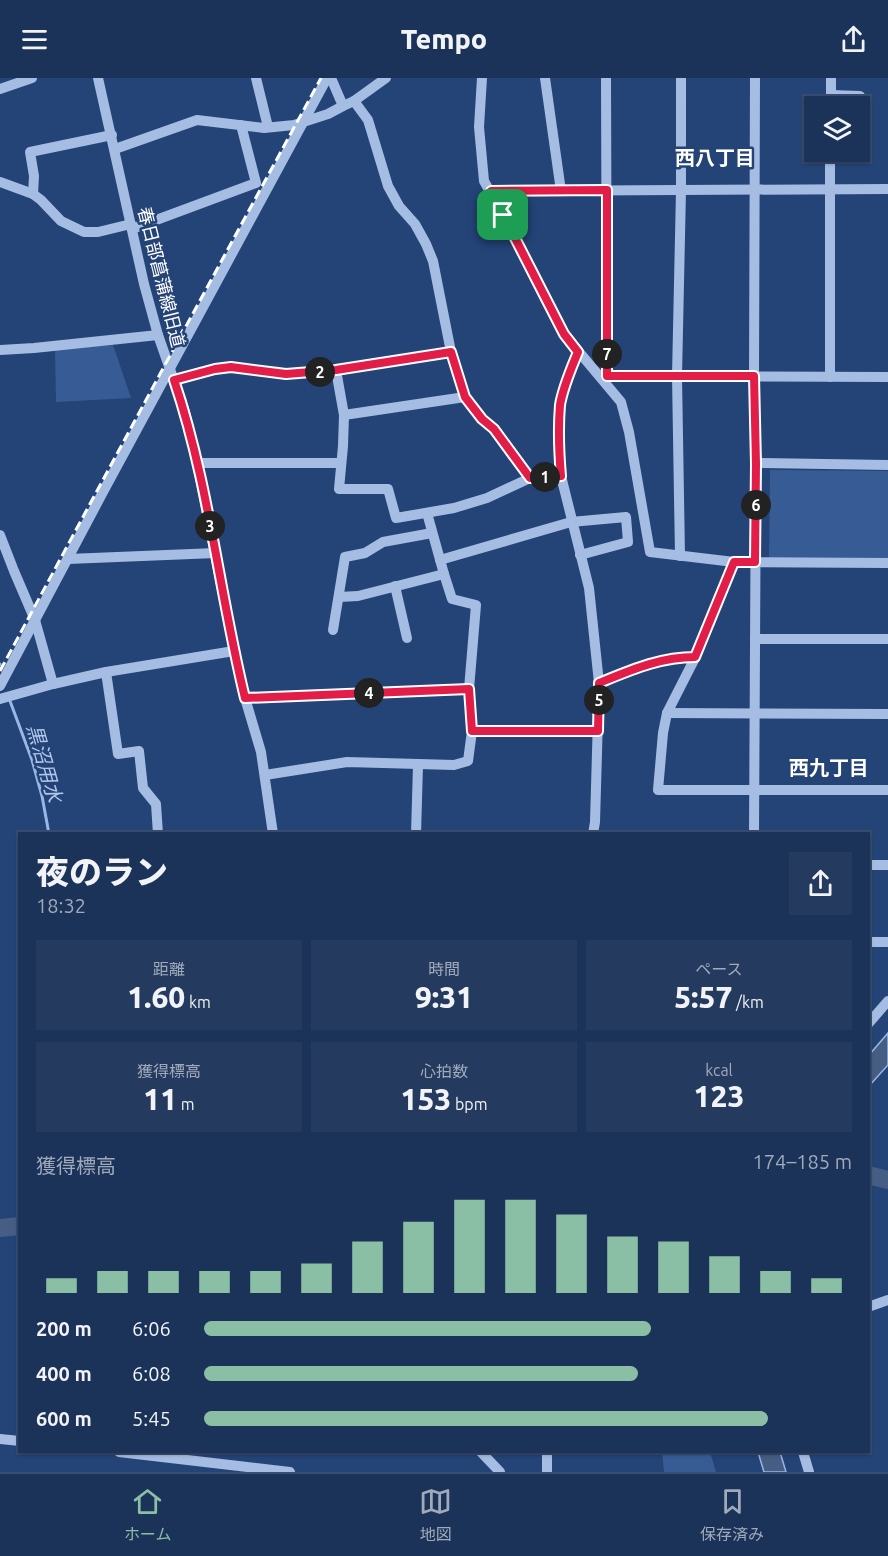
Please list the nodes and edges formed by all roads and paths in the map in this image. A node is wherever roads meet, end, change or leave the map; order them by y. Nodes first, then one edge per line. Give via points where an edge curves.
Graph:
1 (98, 78) edge
2 (256, 78) edge
3 (329, 78) edge
4 (386, 78) edge
5 (482, 78) edge
6 (545, 78) edge
7 (606, 78) edge
8 (681, 78) edge
9 (755, 78) edge
10 (831, 78) edge
11 (28, 79) edge
12 (0, 89) edge
13 (831, 95) joint
14 (860, 96) edge
15 (348, 104) junction
16 (303, 122) junction
17 (240, 124) junction
18 (268, 127) junction
19 (112, 135) junction
20 (115, 149) junction
21 (830, 162) edge
22 (0, 182) edge
23 (830, 189) junction
24 (888, 189) edge
25 (607, 190) junction
26 (681, 190) junction
27 (754, 190) junction
28 (491, 191) junction
29 (561, 191) junction
30 (33, 194) junction
31 (131, 226) junction
32 (158, 335) junction
33 (0, 350) edge
34 (451, 352) junction
35 (578, 352) junction
36 (336, 370) junction
37 (172, 375) junction
38 (602, 376) junction
39 (677, 376) junction
40 (754, 376) junction
41 (830, 377) junction
42 (888, 377) edge
43 (465, 397) junction
44 (344, 415) junction
45 (197, 463) junction
46 (341, 463) junction
47 (756, 464) junction
48 (888, 465) edge
49 (561, 476) junction
50 (530, 478) junction
51 (427, 513) junction
52 (571, 522) junction
53 (432, 533) junction
54 (0, 535) edge
55 (216, 553) junction
56 (580, 555) junction
57 (680, 556) junction
58 (68, 559) junction
59 (440, 560) junction
60 (734, 562) junction
61 (755, 562) junction
62 (888, 563) edge
63 (444, 574) junction
64 (395, 586) junction
65 (339, 597) junction
66 (35, 620) junction
67 (333, 630) dead end
68 (407, 638) dead end
69 (755, 639) junction
70 (888, 639) edge
71 (234, 651) junction
72 (695, 657) junction
73 (106, 672) junction
74 (599, 683) junction
75 (53, 684) junction
76 (0, 686) edge
77 (469, 689) junction
78 (245, 698) junction
79 (0, 699) edge
80 (667, 713) junction
81 (754, 714) junction
82 (888, 714) edge
83 (472, 731) junction
84 (598, 731) junction
85 (418, 765) junction
86 (265, 774) junction
87 (754, 789) junction
88 (888, 790) edge
89 (158, 832) edge
90 (273, 832) edge
91 (416, 832) edge
92 (593, 832) edge
93 (754, 832) edge
94 (870, 865) edge
95 (888, 865) edge
96 (870, 942) edge
97 (888, 942) edge
98 (888, 1001) edge
99 (870, 1021) edge
100 (888, 1300) edge
101 (870, 1306) edge
102 (0, 1438) edge
103 (18, 1441) edge
104 (128, 1453) edge
105 (482, 1453) edge
106 (547, 1453) edge
107 (803, 1453) edge
108 (291, 1472) edge
109 (500, 1472) edge
110 (547, 1472) edge
111 (809, 1472) edge

1 - 19 street, 春日部菖蒲線旧道
2 - 18 street
3 - 15 street
3 - 16 street
4 - 15 street
5 - 28 street via 478,127 484,181
6 - 29 street
7 - 25 street
8 - 26 street
9 - 27 street
10 - 13 street
11 - 12 street
13 - 14 street
15 - 16 street
15 - 34 street via 368,120 388,186 426,244
16 - 18 street
16 - 37 street
17 - 18 street
17 - 20 street via 197,120
17 - 31 street via 256,183
19 - 20 street, 春日部菖蒲線旧道
19 - 30 street via 30,152
20 - 31 street, 春日部菖蒲線旧道
21 - 23 street
22 - 30 street
23 - 24 street
23 - 27 street
23 - 41 street
25 - 26 street
25 - 29 street
25 - 38 street
26 - 27 street
26 - 39 street
27 - 40 street
28 - 29 street
28 - 35 street via 564,334
30 - 31 street via 61,221 84,232
31 - 32 street, 春日部菖蒲線旧道
32 - 33 street
32 - 37 street, 春日部菖蒲線旧道
34 - 36 street
34 - 43 street
35 - 38 street
35 - 49 street via 560,404
36 - 37 street via 286,374 231,367
36 - 44 street
37 - 45 street, 春日部菖蒲線旧道
37 - 58 street
38 - 39 street
38 - 57 street via 621,402 650,552
39 - 40 street
39 - 57 street
40 - 41 street
40 - 47 street
41 - 42 street
43 - 44 street
43 - 50 street
44 - 46 street
45 - 46 street
45 - 55 street, 春日部菖蒲線旧道
46 - 51 street via 339,489 388,489 396,518
47 - 48 street
47 - 61 street
49 - 50 street
49 - 52 street
50 - 51 street via 487,498
51 - 53 street
52 - 56 street
52 - 56 street via 626,517 628,542
52 - 59 street
53 - 59 street
53 - 65 street via 383,542 345,558
54 - 66 street
55 - 58 street
55 - 71 street, 春日部菖蒲線旧道
56 - 74 street via 589,588
57 - 60 street
58 - 66 street
59 - 63 street
60 - 61 street
60 - 72 street
61 - 62 street
61 - 69 street
63 - 64 street
63 - 77 street via 452,599 476,605
64 - 65 street
64 - 68 street
65 - 67 street
66 - 75 street
66 - 76 street
69 - 70 street
69 - 81 street
71 - 73 street
71 - 78 street, 春日部菖蒲線旧道
72 - 74 street via 647,664
72 - 80 street
73 - 75 street
73 - 89 street via 118,754 139,751 143,788 156,804
74 - 84 street
75 - 79 street
77 - 78 street
77 - 83 street
78 - 86 street, 春日部菖蒲線旧道
80 - 81 street
80 - 87 street via 658,790
81 - 82 street
81 - 87 street
83 - 84 street
83 - 85 street via 468,761
84 - 92 street
85 - 86 street via 347,762
85 - 91 street
86 - 90 street, 春日部菖蒲線旧道
87 - 88 street
87 - 93 street
94 - 95 street
96 - 97 street
98 - 99 street
100 - 101 street
102 - 103 street
104 - 108 street
105 - 109 street
106 - 110 street
107 - 111 street

